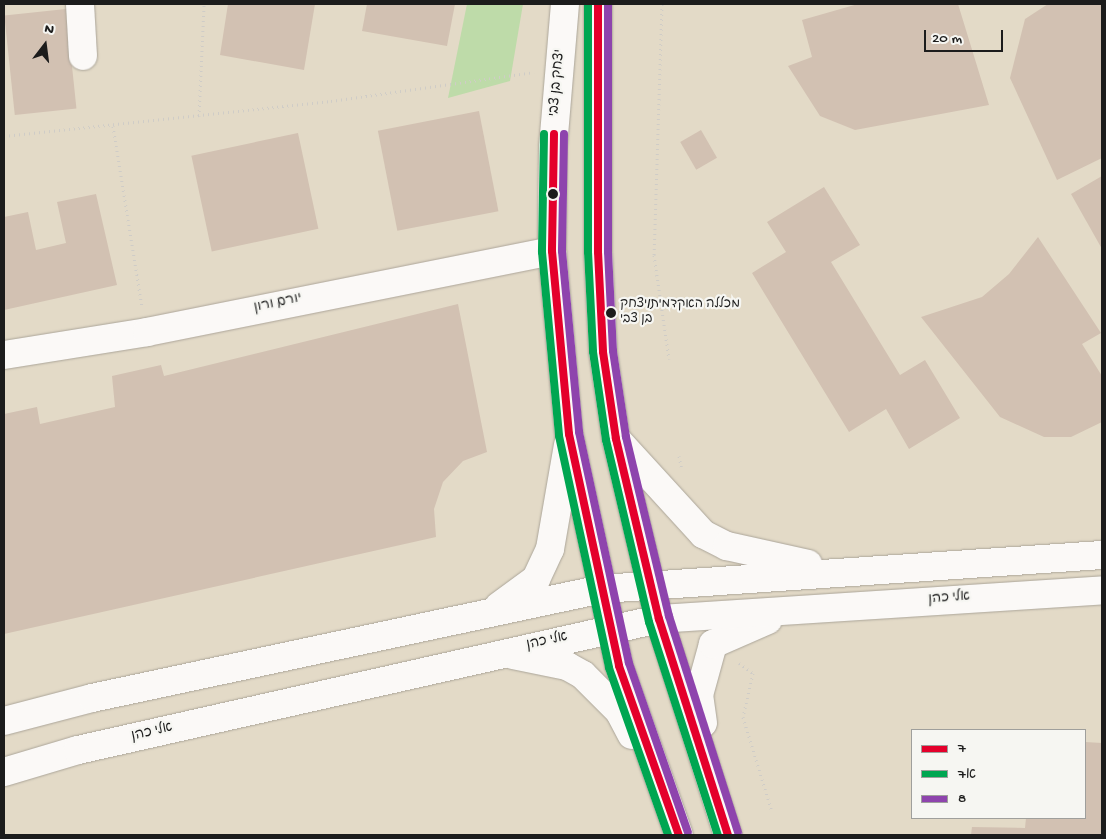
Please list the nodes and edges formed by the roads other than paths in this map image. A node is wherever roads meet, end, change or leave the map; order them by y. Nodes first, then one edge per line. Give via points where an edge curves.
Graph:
1 (80, 4) edge
2 (565, 4) edge
3 (598, 4) edge
4 (83, 56) dead end
5 (552, 252) junction
6 (4, 355) edge
7 (570, 434) junction
8 (616, 439) junction
9 (1102, 555) edge
10 (839, 571) junction
11 (653, 582) junction
12 (602, 589) junction
13 (1102, 590) edge
14 (818, 608) junction
15 (477, 618) junction
16 (659, 619) junction
17 (609, 628) junction
18 (497, 652) junction
19 (7, 719) edge
20 (4, 772) edge
21 (655, 776) junction
22 (713, 786) junction
23 (679, 835) edge
24 (728, 835) edge

1 - 4 street
2 - 5 street, יצחק בן צבי via 553,148
3 - 8 street via 598,252 603,352
5 - 6 street, יורם ורון via 469,264 147,332
5 - 7 street, יצחק בן צבי
7 - 12 street, יצחק בן צבי
7 - 15 street via 550,549 536,579 510,601
8 - 10 street via 703,534 727,546
8 - 11 street
9 - 10 street
10 - 11 street
11 - 12 street
11 - 16 street
12 - 15 street
12 - 17 street, יצחק בן צבי
13 - 14 street, אלי כהן
14 - 16 street, אלי כהן
14 - 22 street via 754,623 713,644 698,695
15 - 19 street
16 - 17 street, אלי כהן
16 - 22 street
17 - 18 street, אלי כהן
17 - 21 street, יצחק בן צבי
18 - 20 street, אלי כהן via 78,750
18 - 21 street via 558,664 583,676 619,711
21 - 23 street, יצחק בן צבי
22 - 24 street

